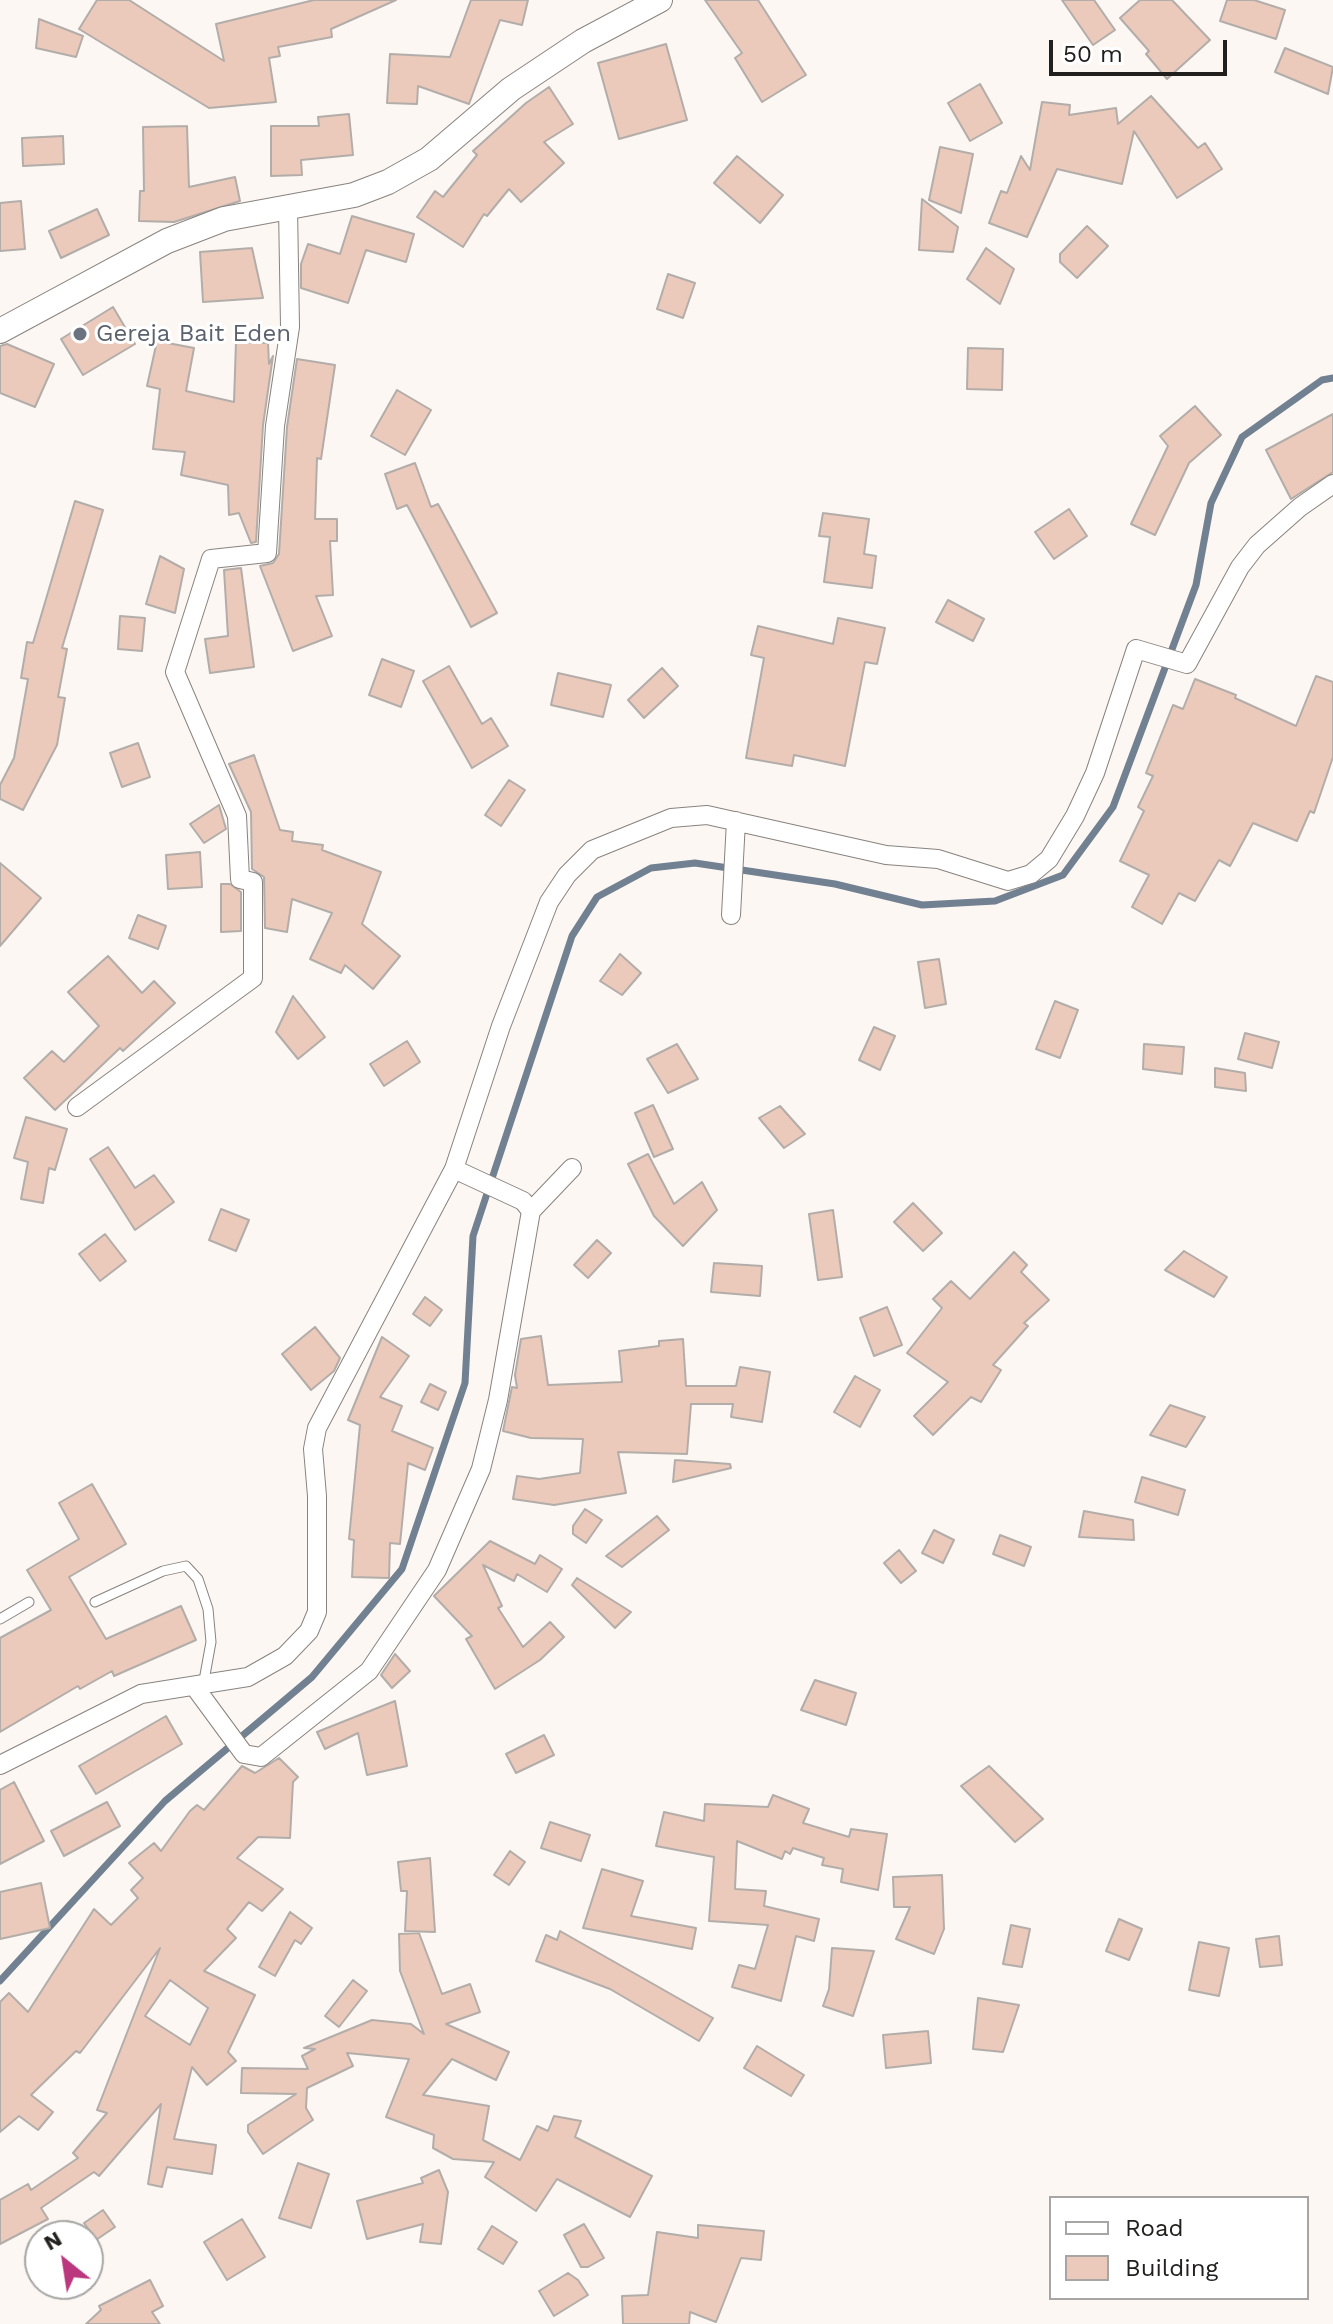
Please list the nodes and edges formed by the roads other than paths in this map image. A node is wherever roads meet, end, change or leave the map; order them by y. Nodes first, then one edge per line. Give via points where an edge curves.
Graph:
1 (660, 0) edge
2 (288, 207) junction
3 (0, 331) edge
4 (1333, 484) edge
5 (736, 821) junction
6 (731, 915) dead end
7 (77, 1107) dead end
8 (572, 1168) dead end
9 (454, 1169) junction
10 (525, 1206) junction
11 (29, 1602) dead end
12 (95, 1602) dead end
13 (0, 1619) edge
14 (198, 1686) junction
15 (0, 1765) edge

1 - 2 street via 583,41 511,89 429,159 354,195
2 - 3 street via 224,219 167,241
2 - 7 street via 290,327 275,426 267,553 211,559 175,672 237,816 240,879 253,882 253,978
4 - 5 street via 1257,545 1184,666 1139,648 1075,816 1049,859 1020,879 1008,881 938,859 886,855
5 - 6 street
5 - 9 street via 707,815 671,818 592,850 567,875 549,902 510,1001
8 - 10 street
9 - 10 street
9 - 14 street via 317,1428 317,1612 309,1631 285,1656 248,1677
10 - 14 street via 498,1400 481,1469 437,1570 369,1671 271,1751 250,1758
11 - 13 lane
12 - 14 lane via 186,1566 198,1579 208,1609 211,1642
14 - 15 street via 141,1694

